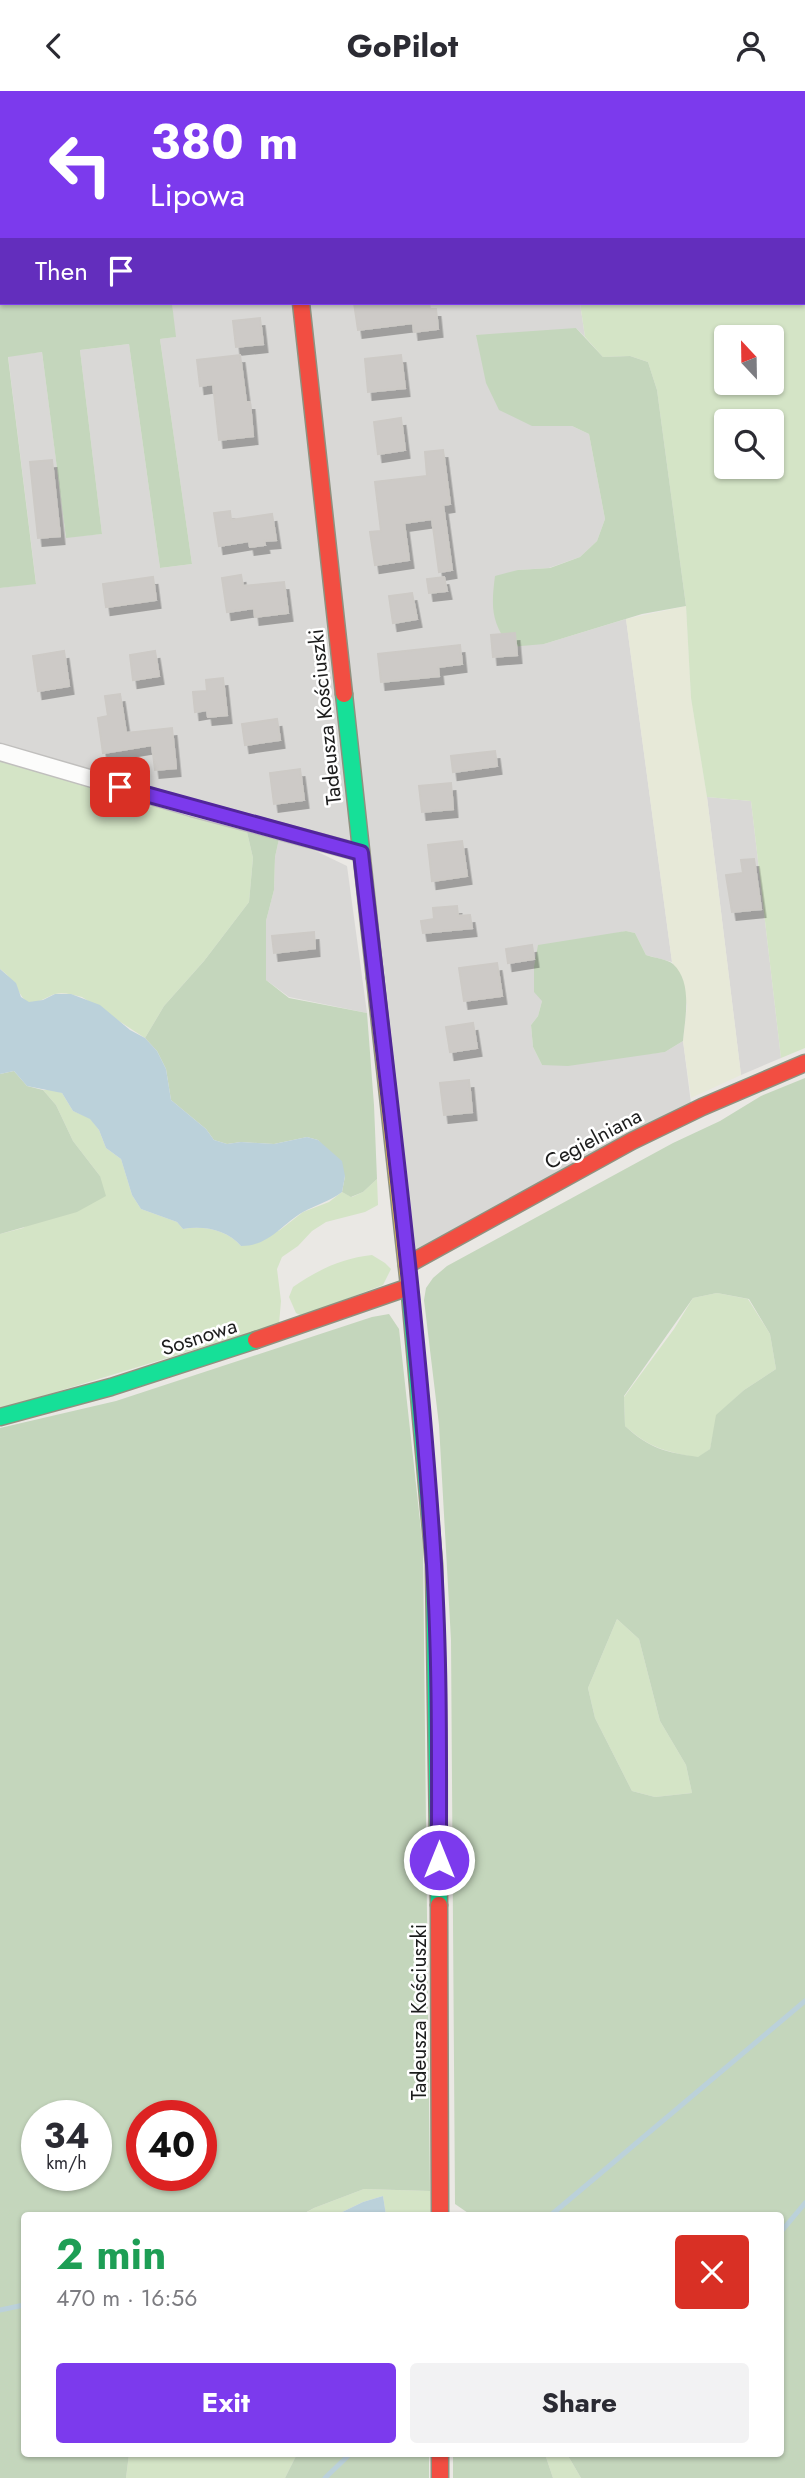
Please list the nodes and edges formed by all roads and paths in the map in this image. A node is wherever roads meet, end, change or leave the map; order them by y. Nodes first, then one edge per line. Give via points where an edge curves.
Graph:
1 (301, 305) edge
2 (0, 752) edge
3 (361, 853) junction
4 (805, 1063) edge
5 (407, 1265) junction
6 (409, 1287) junction
7 (0, 1417) edge
8 (440, 2212) edge
9 (440, 2457) edge
10 (440, 2478) edge

1 - 3 street, Tadeusza Kościuszki
2 - 3 street
3 - 5 street, Tadeusza Kościuszki
4 - 5 street, Cegielniana via 632,1141
5 - 6 street, Tadeusza Kościuszki
6 - 7 street, Sosnowa via 169,1369
6 - 8 street, Tadeusza Kościuszki via 429,1497 437,1653
9 - 10 street

